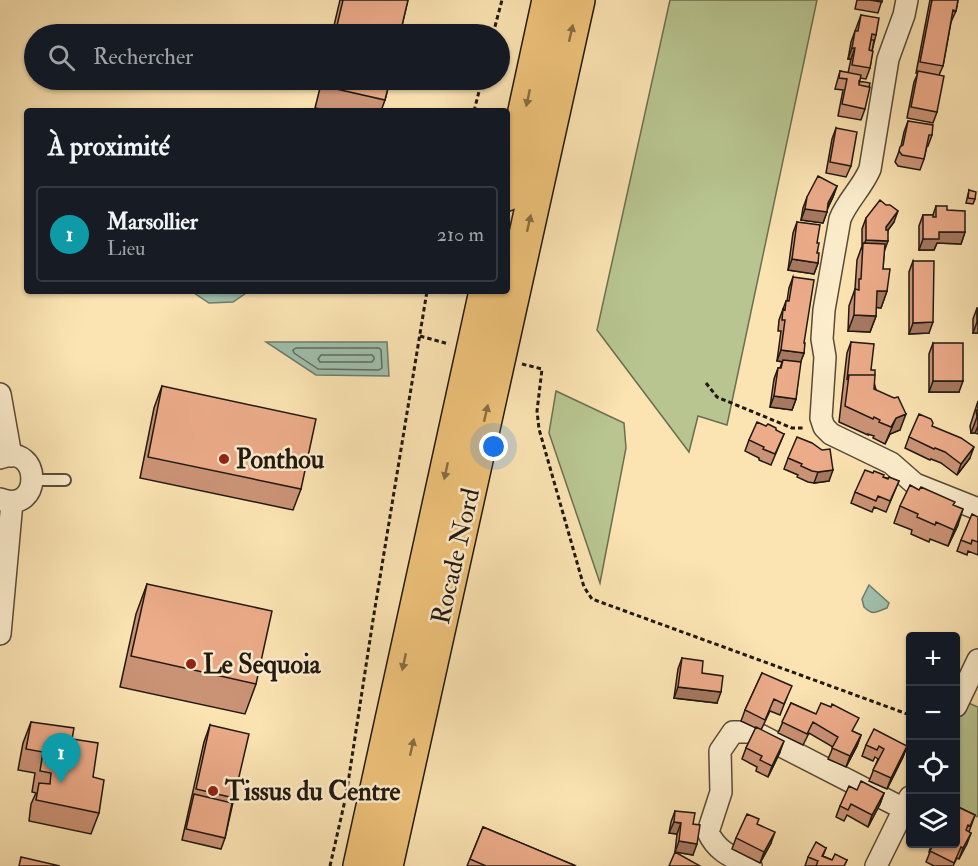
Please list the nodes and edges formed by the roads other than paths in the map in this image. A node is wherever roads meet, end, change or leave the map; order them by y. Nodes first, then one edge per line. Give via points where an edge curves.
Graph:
1 (549, 0) edge
2 (578, 0) edge
3 (907, 0) edge
4 (510, 180) edge
5 (485, 294) edge
6 (0, 394) edge
7 (6, 457) edge
8 (33, 480) junction
9 (65, 480) dead end
10 (6, 501) edge
11 (978, 509) edge
12 (0, 634) edge
13 (978, 660) edge
14 (960, 698) edge
15 (906, 803) edge
16 (906, 805) edge
17 (360, 866) edge
18 (386, 866) edge
19 (751, 866) edge
20 (876, 866) edge

1 -> 4 main road
18 -> 2 main road, Rocade Nord
3 - 11 street via 888,59 870,169 840,219 824,310 821,418 831,434 891,463 915,484
5 -> 17 main road, Rocade Nord
6 - 7 street
7 - 8 street via 25,461
8 - 9 lane
8 - 10 street via 24,497
10 - 12 street
13 - 14 street
15 - 19 street via 754,732 733,732 720,751 721,792 708,832 713,843 729,856
16 - 20 street

